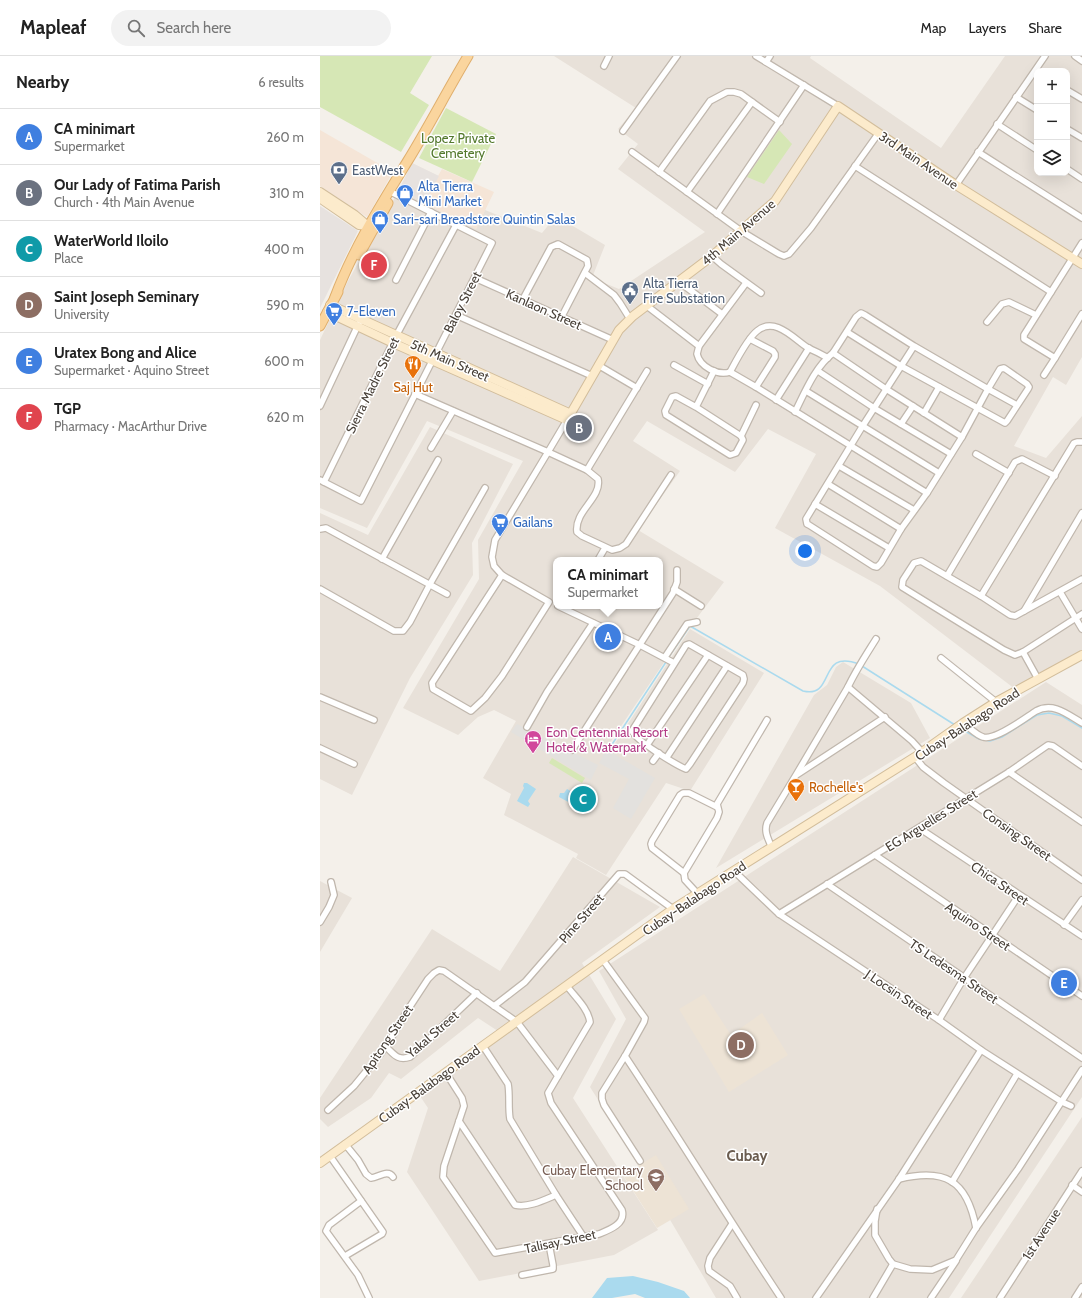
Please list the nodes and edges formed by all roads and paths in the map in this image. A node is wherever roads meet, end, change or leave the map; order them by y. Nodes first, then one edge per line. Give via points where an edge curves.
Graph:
1 (468, 56) edge
2 (609, 56) edge
3 (677, 56) edge
4 (756, 56) edge
5 (770, 56) edge
6 (1045, 56) edge
7 (1075, 56) edge
8 (1082, 61) edge
9 (766, 62) junction
10 (604, 66) dead end
11 (1038, 68) edge
12 (1034, 74) edge
13 (804, 84) junction
14 (1070, 92) edge
15 (1016, 97) junction
16 (1082, 99) edge
17 (752, 102) junction
18 (838, 106) junction
19 (1034, 108) edge
20 (780, 122) junction
21 (997, 124) junction
22 (623, 131) dead end
23 (1070, 131) edge
24 (878, 134) junction
25 (1082, 138) edge
26 (1034, 148) edge
27 (632, 152) dead end
28 (978, 152) junction
29 (407, 162) junction
30 (855, 166) junction
31 (1070, 171) edge
32 (659, 172) junction
33 (1082, 178) edge
34 (956, 185) junction
35 (320, 192) edge
36 (687, 192) junction
37 (394, 193) junction
38 (320, 199) edge
39 (431, 212) junction
40 (718, 214) junction
41 (1082, 218) edge
42 (456, 225) junction
43 (371, 228) junction
44 (742, 231) junction
45 (1082, 243) edge
46 (712, 256) junction
47 (1072, 258) junction
48 (1082, 264) edge
49 (585, 273) junction
50 (475, 278) junction
51 (396, 280) dead end
52 (678, 281) junction
53 (746, 283) junction
54 (1051, 292) junction
55 (761, 293) dead end
56 (523, 299) junction
57 (330, 305) junction
58 (647, 306) junction
59 (722, 314) junction
60 (1082, 314) edge
61 (456, 315) junction
62 (1036, 315) junction
63 (562, 316) junction
64 (630, 318) junction
65 (987, 322) dead end
66 (359, 323) junction
67 (320, 326) edge
68 (847, 332) junction
69 (750, 338) junction
70 (394, 339) junction
71 (613, 340) junction
72 (699, 346) junction
73 (914, 346) junction
74 (809, 348) junction
75 (833, 353) junction
76 (434, 356) junction
77 (828, 358) junction
78 (1055, 358) junction
79 (598, 365) junction
80 (674, 365) dead end
81 (901, 366) junction
82 (648, 371) dead end
83 (714, 371) junction
84 (818, 371) junction
85 (730, 372) junction
86 (1044, 375) dead end
87 (592, 376) junction
88 (708, 384) junction
89 (756, 387) junction
90 (939, 387) junction
91 (637, 388) junction
92 (886, 389) junction
93 (988, 389) junction
94 (806, 390) junction
95 (415, 394) junction
96 (776, 400) junction
97 (756, 405) dead end
98 (1017, 405) junction
99 (320, 406) edge
100 (914, 406) junction
101 (696, 407) junction
102 (874, 408) junction
103 (977, 408) junction
104 (453, 411) junction
105 (795, 412) junction
106 (924, 413) junction
107 (569, 417) junction
108 (901, 424) junction
109 (862, 427) junction
110 (742, 436) junction
111 (962, 437) junction
112 (1082, 442) edge
113 (851, 446) junction
114 (431, 448) dead end
115 (548, 452) junction
116 (951, 454) junction
117 (976, 454) dead end
118 (438, 460) dead end
119 (839, 466) junction
120 (587, 470) junction
121 (1008, 472) junction
122 (939, 473) junction
123 (671, 475) dead end
124 (1055, 476) junction
125 (322, 481) edge
126 (828, 484) junction
127 (485, 488) dead end
128 (927, 493) junction
129 (815, 504) junction
130 (914, 510) junction
131 (1082, 513) edge
132 (320, 528) edge
133 (901, 529) junction
134 (605, 548) junction
135 (889, 548) junction
136 (600, 557) edge
137 (382, 559) junction
138 (677, 570) dead end
139 (502, 575) junction
140 (947, 576) junction
141 (1082, 579) edge
142 (430, 584) junction
143 (320, 589) edge
144 (674, 589) junction
145 (1060, 592) junction
146 (447, 594) dead end
147 (981, 596) junction
148 (549, 602) junction
149 (553, 604) edge
150 (701, 606) dead end
151 (565, 609) edge
152 (1023, 611) junction
153 (1082, 614) edge
154 (1075, 618) junction
155 (698, 622) dead end
156 (593, 623) junction
157 (1082, 629) edge
158 (876, 640) dead end
159 (640, 645) junction
160 (1023, 652) junction
161 (708, 655) junction
162 (1082, 655) edge
163 (942, 658) dead end
164 (669, 660) junction
165 (727, 666) junction
166 (1038, 679) junction
167 (848, 687) junction
168 (320, 697) edge
169 (996, 702) junction
170 (885, 717) junction
171 (374, 720) dead end
172 (767, 720) dead end
173 (1082, 722) edge
174 (961, 724) junction
175 (527, 727) dead end
176 (647, 745) junction
177 (320, 748) edge
178 (572, 750) dead end
179 (659, 753) junction
180 (918, 755) junction
181 (667, 757) junction
182 (653, 761) dead end
183 (354, 764) dead end
184 (1082, 766) edge
185 (1009, 772) junction
186 (796, 776) junction
187 (966, 798) junction
188 (717, 807) junction
189 (1082, 822) edge
190 (919, 828) junction
191 (771, 846) junction
192 (875, 855) junction
193 (734, 871) junction
194 (684, 873) junction
195 (1082, 880) edge
196 (331, 882) dead end
197 (826, 884) junction
198 (697, 893) junction
199 (1019, 895) junction
200 (1082, 900) edge
201 (673, 909) junction
202 (779, 914) junction
203 (320, 922) edge
204 (1064, 925) junction
205 (992, 935) junction
206 (1082, 936) edge
207 (603, 960) junction
208 (964, 978) junction
209 (567, 986) junction
210 (477, 993) junction
211 (1082, 996) edge
212 (494, 1006) junction
213 (939, 1020) junction
214 (517, 1022) junction
215 (386, 1046) junction
216 (483, 1046) junction
217 (981, 1050) junction
218 (625, 1056) junction
219 (1082, 1058) edge
220 (1082, 1070) edge
221 (446, 1073) junction
222 (1017, 1074) junction
223 (558, 1076) junction
224 (1062, 1102) junction
225 (1071, 1106) dead end
226 (328, 1110) dead end
227 (459, 1121) junction
228 (346, 1144) junction
229 (330, 1156) junction
230 (640, 1161) dead end
231 (320, 1163) edge
232 (1082, 1171) edge
233 (394, 1177) dead end
234 (899, 1179) junction
235 (952, 1182) junction
236 (1072, 1186) junction
237 (1082, 1192) edge
238 (556, 1195) junction
239 (361, 1201) junction
240 (877, 1209) junction
241 (732, 1224) junction
242 (976, 1228) junction
243 (583, 1236) junction
244 (549, 1244) junction
245 (345, 1256) junction
246 (956, 1260) junction
247 (893, 1264) junction
248 (522, 1275) dead end
249 (1082, 1287) edge
250 (369, 1298) edge
251 (737, 1298) edge
252 (782, 1298) edge
253 (816, 1298) edge
254 (873, 1298) edge
255 (932, 1298) edge
256 (1000, 1298) edge
257 (1075, 1298) edge

1 - 29 main road
2 - 10 street
3 - 22 street
4 - 9 street, 3rd Main Avenue
5 - 9 street
6 - 11 street
7 - 8 street
9 - 13 street, 3rd Main Avenue
12 - 15 street
13 - 18 street, 3rd Main Avenue
13 - 20 street
14 - 16 street
15 - 19 street
15 - 21 street
17 - 20 street
17 - 32 street via 734,92 727,92 710,101
17 - 36 street
18 - 24 main road, 3rd Main Avenue
18 - 44 main road, 4th Main Avenue via 775,202
20 - 40 street
21 - 26 street
21 - 28 street
23 - 25 street
24 - 30 street
24 - 34 main road, 3rd Main Avenue
27 - 32 street
28 - 34 street
28 - 41 street
29 - 37 main road
29 - 43 main road
30 - 44 street via 789,254 779,254
30 - 54 street
31 - 33 street
32 - 36 street
34 - 47 main road, 3rd Main Avenue
35 - 43 main road
36 - 40 street
37 - 39 street, Baloy Street
37 - 43 main road
38 - 43 main road via 359,225
39 - 42 street, Baloy Street
39 - 51 street
40 - 44 street
42 - 50 street, Baloy Street via 492,243
42 - 70 street, Sierra Madre Street
43 - 57 main road via 350,259
44 - 46 main road, 4th Main Avenue
45 - 47 street
46 - 52 main road, 4th Main Avenue
46 - 53 street
47 - 48 main road, 3rd Main Avenue
47 - 54 street
49 - 56 street via 587,260 555,244
49 - 63 street
49 - 64 street via 614,295
50 - 56 street, Kanlaon Street
50 - 61 street, Baloy Street
52 - 58 main road, 4th Main Avenue
52 - 59 street
53 - 55 street
53 - 59 street
54 - 62 street
56 - 63 street, Kanlaon Street
57 - 66 main road, 5th Main Street
57 - 67 main road
58 - 64 main road, 4th Main Avenue
58 - 72 street
59 - 72 street
60 - 78 street
61 - 76 street, Baloy Street
61 - 87 street
62 - 65 street via 1009,302 1002,304
62 - 78 street via 1024,334 1024,339
63 - 71 street, Kanlaon Street
64 - 71 main road, 4th Main Avenue
66 - 70 main road, 5th Main Street
66 - 99 street
68 - 73 street via 859,314 863,314
68 - 75 street
68 - 81 street
69 - 74 street via 762,328 776,327
69 - 85 street
69 - 89 street via 775,354
70 - 76 main road, 5th Main Street
70 - 125 street, Sierra Madre Street
71 - 79 main road, 4th Main Avenue
72 - 83 street via 699,360
73 - 81 street
73 - 93 street
74 - 77 street
74 - 96 street
75 - 77 street
75 - 92 street
76 - 95 street, Baloy Street
76 - 107 main road, 5th Main Street
77 - 84 street
78 - 86 street
79 - 87 main road, 4th Main Avenue
79 - 91 street
80 - 88 street
81 - 90 street
81 - 92 street
82 - 91 street
83 - 85 street via 722,374
83 - 88 street
84 - 94 street
84 - 102 street
85 - 89 street
87 - 107 main road, 4th Main Avenue
88 - 101 street
89 - 96 street
90 - 103 street
90 - 106 street
91 - 120 street
92 - 100 street
92 - 102 street
93 - 98 street
93 - 98 street via 1004,368 1028,384 1029,387
93 - 103 street
94 - 105 street
94 - 109 street
95 - 104 street
95 - 125 street, Baloy Street via 361,501
96 - 105 street
97 - 110 street
98 - 103 street via 1005,423
100 - 106 street
100 - 108 street
101 - 110 street
101 - 110 street via 676,396 672,397 665,411 666,415 730,455 736,453 743,440
102 - 108 street
102 - 109 street
103 - 111 street
104 - 114 street
104 - 115 street
105 - 113 street
106 - 111 street
107 - 115 street
108 - 116 street
109 - 113 street
109 - 122 street
111 - 116 street
112 - 124 street via 1074,443
113 - 119 street
113 - 128 street
115 - 120 street
115 - 139 street via 495,540 492,557 494,566
116 - 122 street
117 - 121 street
118 - 137 street
119 - 126 street
119 - 130 street
120 - 134 street via 599,484 577,522 578,532
121 - 124 street via 1015,462 1022,459
121 - 140 street
122 - 128 street
123 - 134 street via 626,544 615,550
124 - 147 street
126 - 129 street
126 - 133 street
127 - 142 street
128 - 130 street
129 - 135 street
129 - 135 street via 807,517 807,524 873,566 879,566
130 - 133 street
131 - 152 street
132 - 137 street via 326,528
133 - 135 street
134 - 136 street
137 - 142 street
138 - 144 street
139 - 148 street
139 - 148 street via 432,683 433,689 467,709 471,711 485,698 502,676
140 - 147 street
140 - 160 street via 917,561 903,580 902,587 1004,650 1015,655
141 - 145 street
142 - 143 street via 406,628 399,632
142 - 146 street
144 - 150 street
144 - 159 street
145 - 152 street
145 - 154 street
147 - 152 street via 1010,615 1015,616
148 - 149 street
151 - 156 street
153 - 154 street
154 - 157 street
154 - 160 street
155 - 164 street via 687,624
156 - 159 street
156 - 175 street
158 - 167 street
159 - 164 street
159 - 178 street
160 - 166 street
161 - 164 street via 689,644
161 - 165 street
161 - 176 street
162 - 166 main road, Cubay-Balabago Road
163 - 169 street
164 - 176 street via 632,731 632,734
165 - 181 street
165 - 181 street via 743,676 743,683 690,764 686,769
166 - 169 main road, Cubay-Balabago Road
167 - 170 street, Consing Street
167 - 186 street
168 - 171 street
169 - 174 main road, Cubay-Balabago Road
170 - 180 street, Consing Street via 912,741
170 - 186 street
172 - 188 street
173 - 174 street via 1062,711 1041,708 992,737 983,737
174 - 180 main road, Cubay-Balabago Road
176 - 179 street
177 - 183 street
179 - 181 street
179 - 182 street
180 - 187 street, Consing Street via 923,767
180 - 191 main road, Cubay-Balabago Road
184 - 185 street, EG Arguelles Street via 1048,745
185 - 187 street, EG Arguelles Street
185 - 189 street
186 - 191 street via 765,827
187 - 190 street, EG Arguelles Street
187 - 195 street, Consing Street
188 - 194 street via 717,818
188 - 194 street via 689,793 683,793 652,841 652,848
190 - 192 street, EG Arguelles Street
190 - 199 street, Chica Street
191 - 193 main road, Cubay-Balabago Road
192 - 197 street, EG Arguelles Street
192 - 205 street, Aquino Street
193 - 198 main road, Cubay-Balabago Road
193 - 202 street, J Locsin Street
194 - 198 street via 684,880
196 - 203 street via 334,895
197 - 202 street, EG Arguelles Street
197 - 208 street, TS Ledesma Street
198 - 201 main road, Cubay-Balabago Road
199 - 204 street, Chica Street
199 - 205 street
200 - 204 street
201 - 207 main road, Cubay-Balabago Road
201 - 212 street, Pine Street via 624,874 619,874 525,982
202 - 213 street, J Locsin Street
204 - 206 street, Chica Street
205 - 208 street
205 - 211 street, Aquino Street
207 - 209 main road, Cubay-Balabago Road
207 - 218 street via 645,1018
208 - 213 street
208 - 219 street, TS Ledesma Street
209 - 214 main road, Cubay-Balabago Road
209 - 223 street via 586,1011 590,1022
210 - 212 street
210 - 215 street, Yakal Street via 410,1057 399,1058
210 - 215 street, Apitong Street via 439,970 428,979
212 - 214 street
213 - 217 street, J Locsin Street
214 - 216 main road, Cubay-Balabago Road
214 - 223 street
215 - 226 street, Apitong Street via 354,1086
216 - 221 main road, Cubay-Balabago Road
216 - 238 street via 508,1084 510,1119
217 - 222 street, J Locsin Street
217 - 234 street
218 - 230 street via 604,1088 602,1099
218 - 241 street
220 - 224 street
221 - 227 street via 464,1102
221 - 228 main road, Cubay-Balabago Road
222 - 224 street, J Locsin Street
222 - 235 street
223 - 243 street, Talisay Street via 548,1092 551,1103 623,1214 621,1221 613,1228
224 - 225 street, J Locsin Street
224 - 242 street
227 - 238 street via 515,1205 527,1205
227 - 244 street, Talisay Street via 444,1166 443,1177 495,1253
228 - 229 main road, Cubay-Balabago Road
228 - 233 street via 371,1178 387,1173
229 - 231 main road, Cubay-Balabago Road
229 - 239 street
232 - 236 street, 1st Avenue
234 - 235 street via 932,1175
234 - 240 street
235 - 242 street via 968,1199
236 - 237 street
236 - 256 street, 1st Avenue
238 - 243 street
239 - 245 street via 331,1223 326,1231
239 - 245 street via 383,1232
240 - 247 street via 875,1235
240 - 253 street
241 - 251 street via 710,1258 708,1266 710,1271 730,1286
241 - 252 street
242 - 246 street
243 - 244 street, Talisay Street
244 - 248 street via 553,1269
245 - 250 street
246 - 247 street via 932,1270 910,1269
246 - 255 street
247 - 254 street
249 - 257 street

